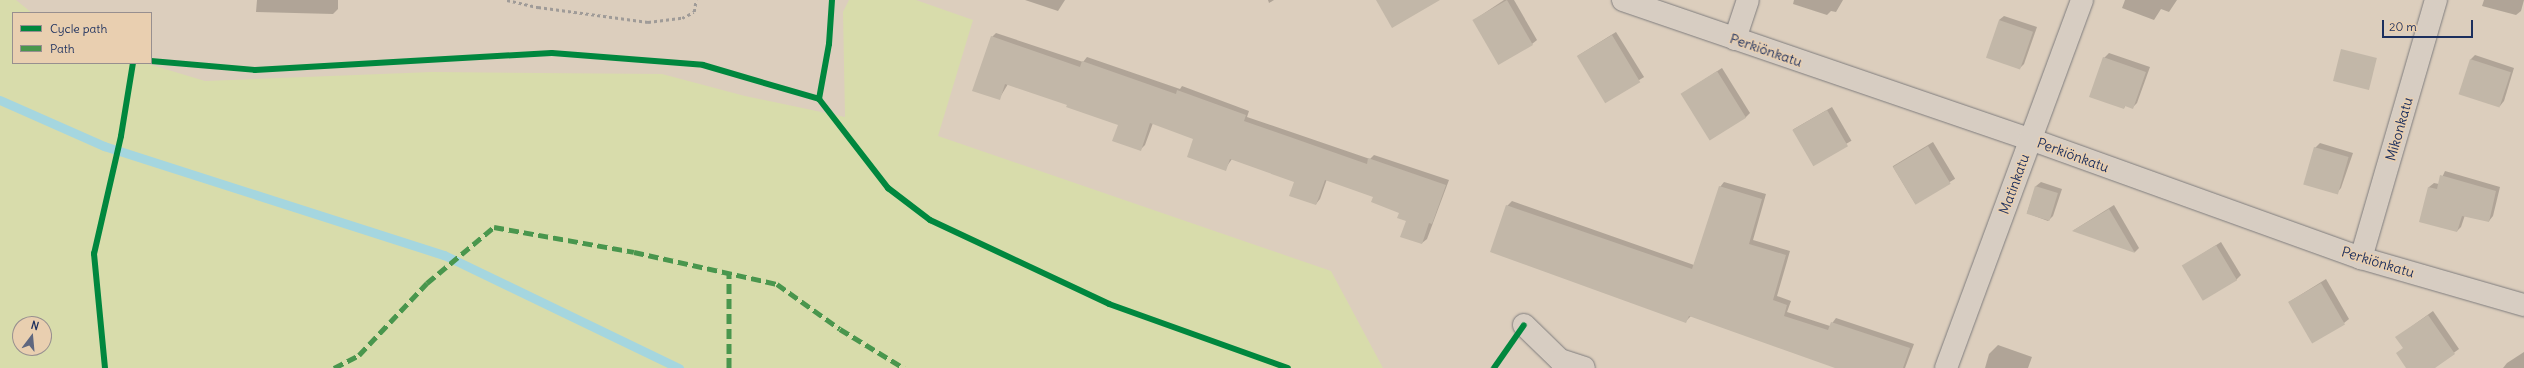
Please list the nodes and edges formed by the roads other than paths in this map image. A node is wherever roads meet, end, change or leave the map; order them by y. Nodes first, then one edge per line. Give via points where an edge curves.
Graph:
1 (1623, 0) edge
2 (1748, 0) edge
3 (2082, 0) edge
4 (2436, 0) edge
5 (1735, 39) junction
6 (2030, 139) junction
7 (2361, 258) junction
8 (2524, 305) edge
9 (1524, 325) dead end
10 (1584, 368) edge
11 (1946, 368) edge

1 - 5 street, Perkiönkatu
2 - 5 street
3 - 6 street, Matinkatu
4 - 7 street, Mikonkatu
5 - 6 street, Perkiönkatu
6 - 7 street, Perkiönkatu
6 - 11 street, Matinkatu
7 - 8 street, Perkiönkatu
9 - 10 street via 1560,360

